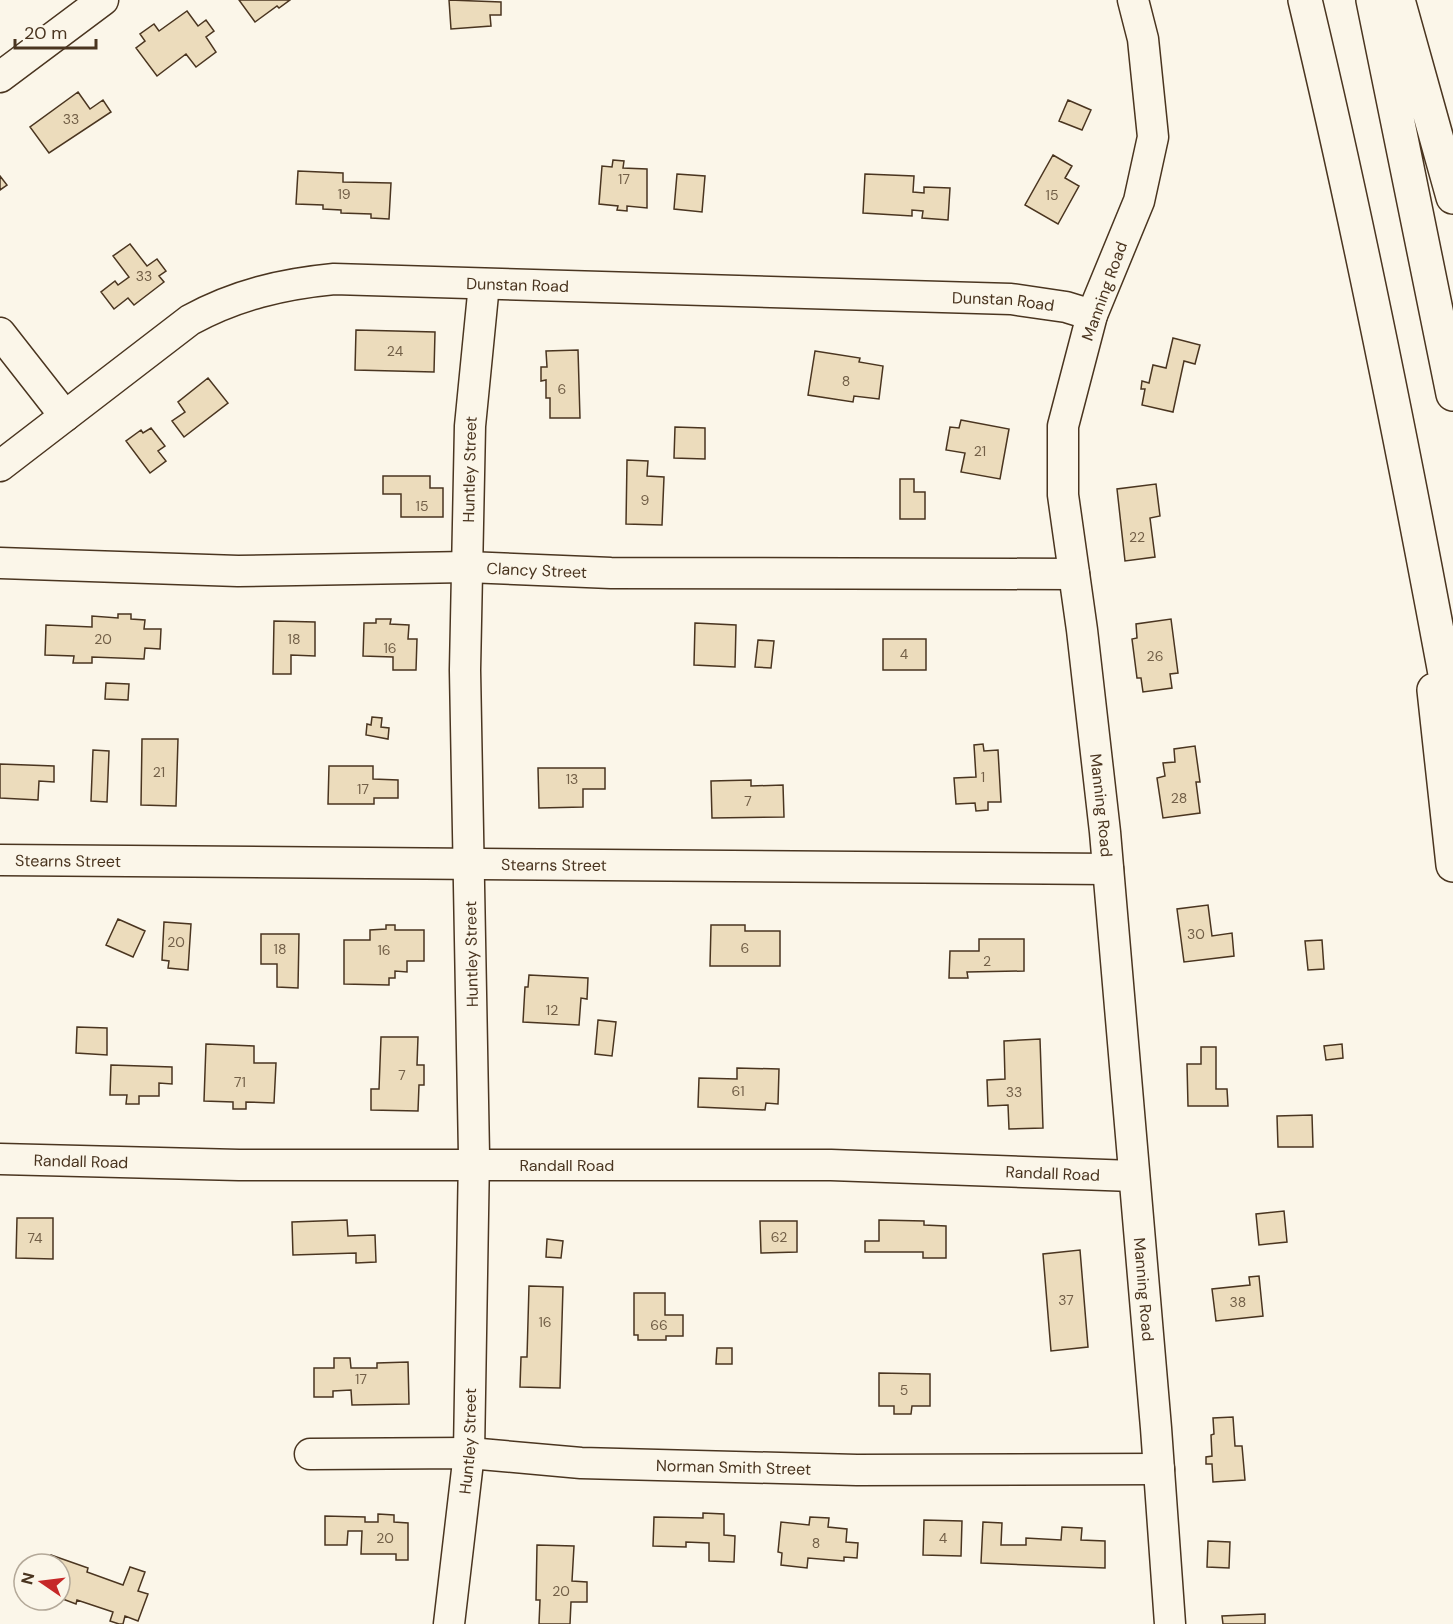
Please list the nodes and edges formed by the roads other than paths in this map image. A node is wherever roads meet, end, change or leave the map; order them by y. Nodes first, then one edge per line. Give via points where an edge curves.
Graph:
1 (103, 0) edge
2 (1133, 0) edge
3 (1305, 0) edge
4 (1373, 0) edge
5 (1398, 0) edge
6 (0, 77) edge
7 (1453, 197) edge
8 (484, 284) junction
9 (1092, 315) junction
10 (0, 333) edge
11 (1453, 394) edge
12 (64, 416) junction
13 (0, 466) edge
14 (1412, 495) junction
15 (0, 563) edge
16 (467, 567) junction
17 (1074, 574) junction
18 (1453, 717) edge
19 (0, 860) edge
20 (470, 865) junction
21 (1453, 865) edge
22 (1108, 869) junction
23 (0, 1159) edge
24 (474, 1166) junction
25 (1133, 1176) junction
26 (469, 1453) junction
27 (310, 1454) dead end
28 (1159, 1469) junction
29 (449, 1624) edge
30 (1170, 1624) edge

1 - 6 street
2 - 9 street, Manning Road via 1143,39 1153,137 1139,201
3 - 14 highway via 1346,172
4 - 11 highway
5 - 7 highway
8 - 9 street, Dunstan Road via 1011,299
8 - 12 street, Dunstan Road via 334,279 299,282 242,297 216,306 167,336
8 - 16 street, Huntley Street via 470,426
9 - 17 street, Manning Road via 1063,426 1063,495
10 - 12 street
12 - 13 street, Dunstan Road
14 - 18 highway
14 - 21 highway
15 - 16 street, Clancy Street via 238,571
16 - 17 street, Clancy Street via 610,573
16 - 20 street, Huntley Street via 465,670
17 - 22 street, Manning Road
19 - 20 street, Stearns Street
20 - 22 street, Stearns Street
20 - 24 street, Huntley Street
22 - 25 street, Manning Road
23 - 24 street, Randall Road
24 - 25 street, Randall Road via 831,1165
24 - 26 street, Huntley Street
25 - 28 street, Manning Road
26 - 27 street, Norman Smith Street
26 - 28 street, Norman Smith Street via 581,1463 857,1470
26 - 29 street, Huntley Street
28 - 30 street, Manning Road

